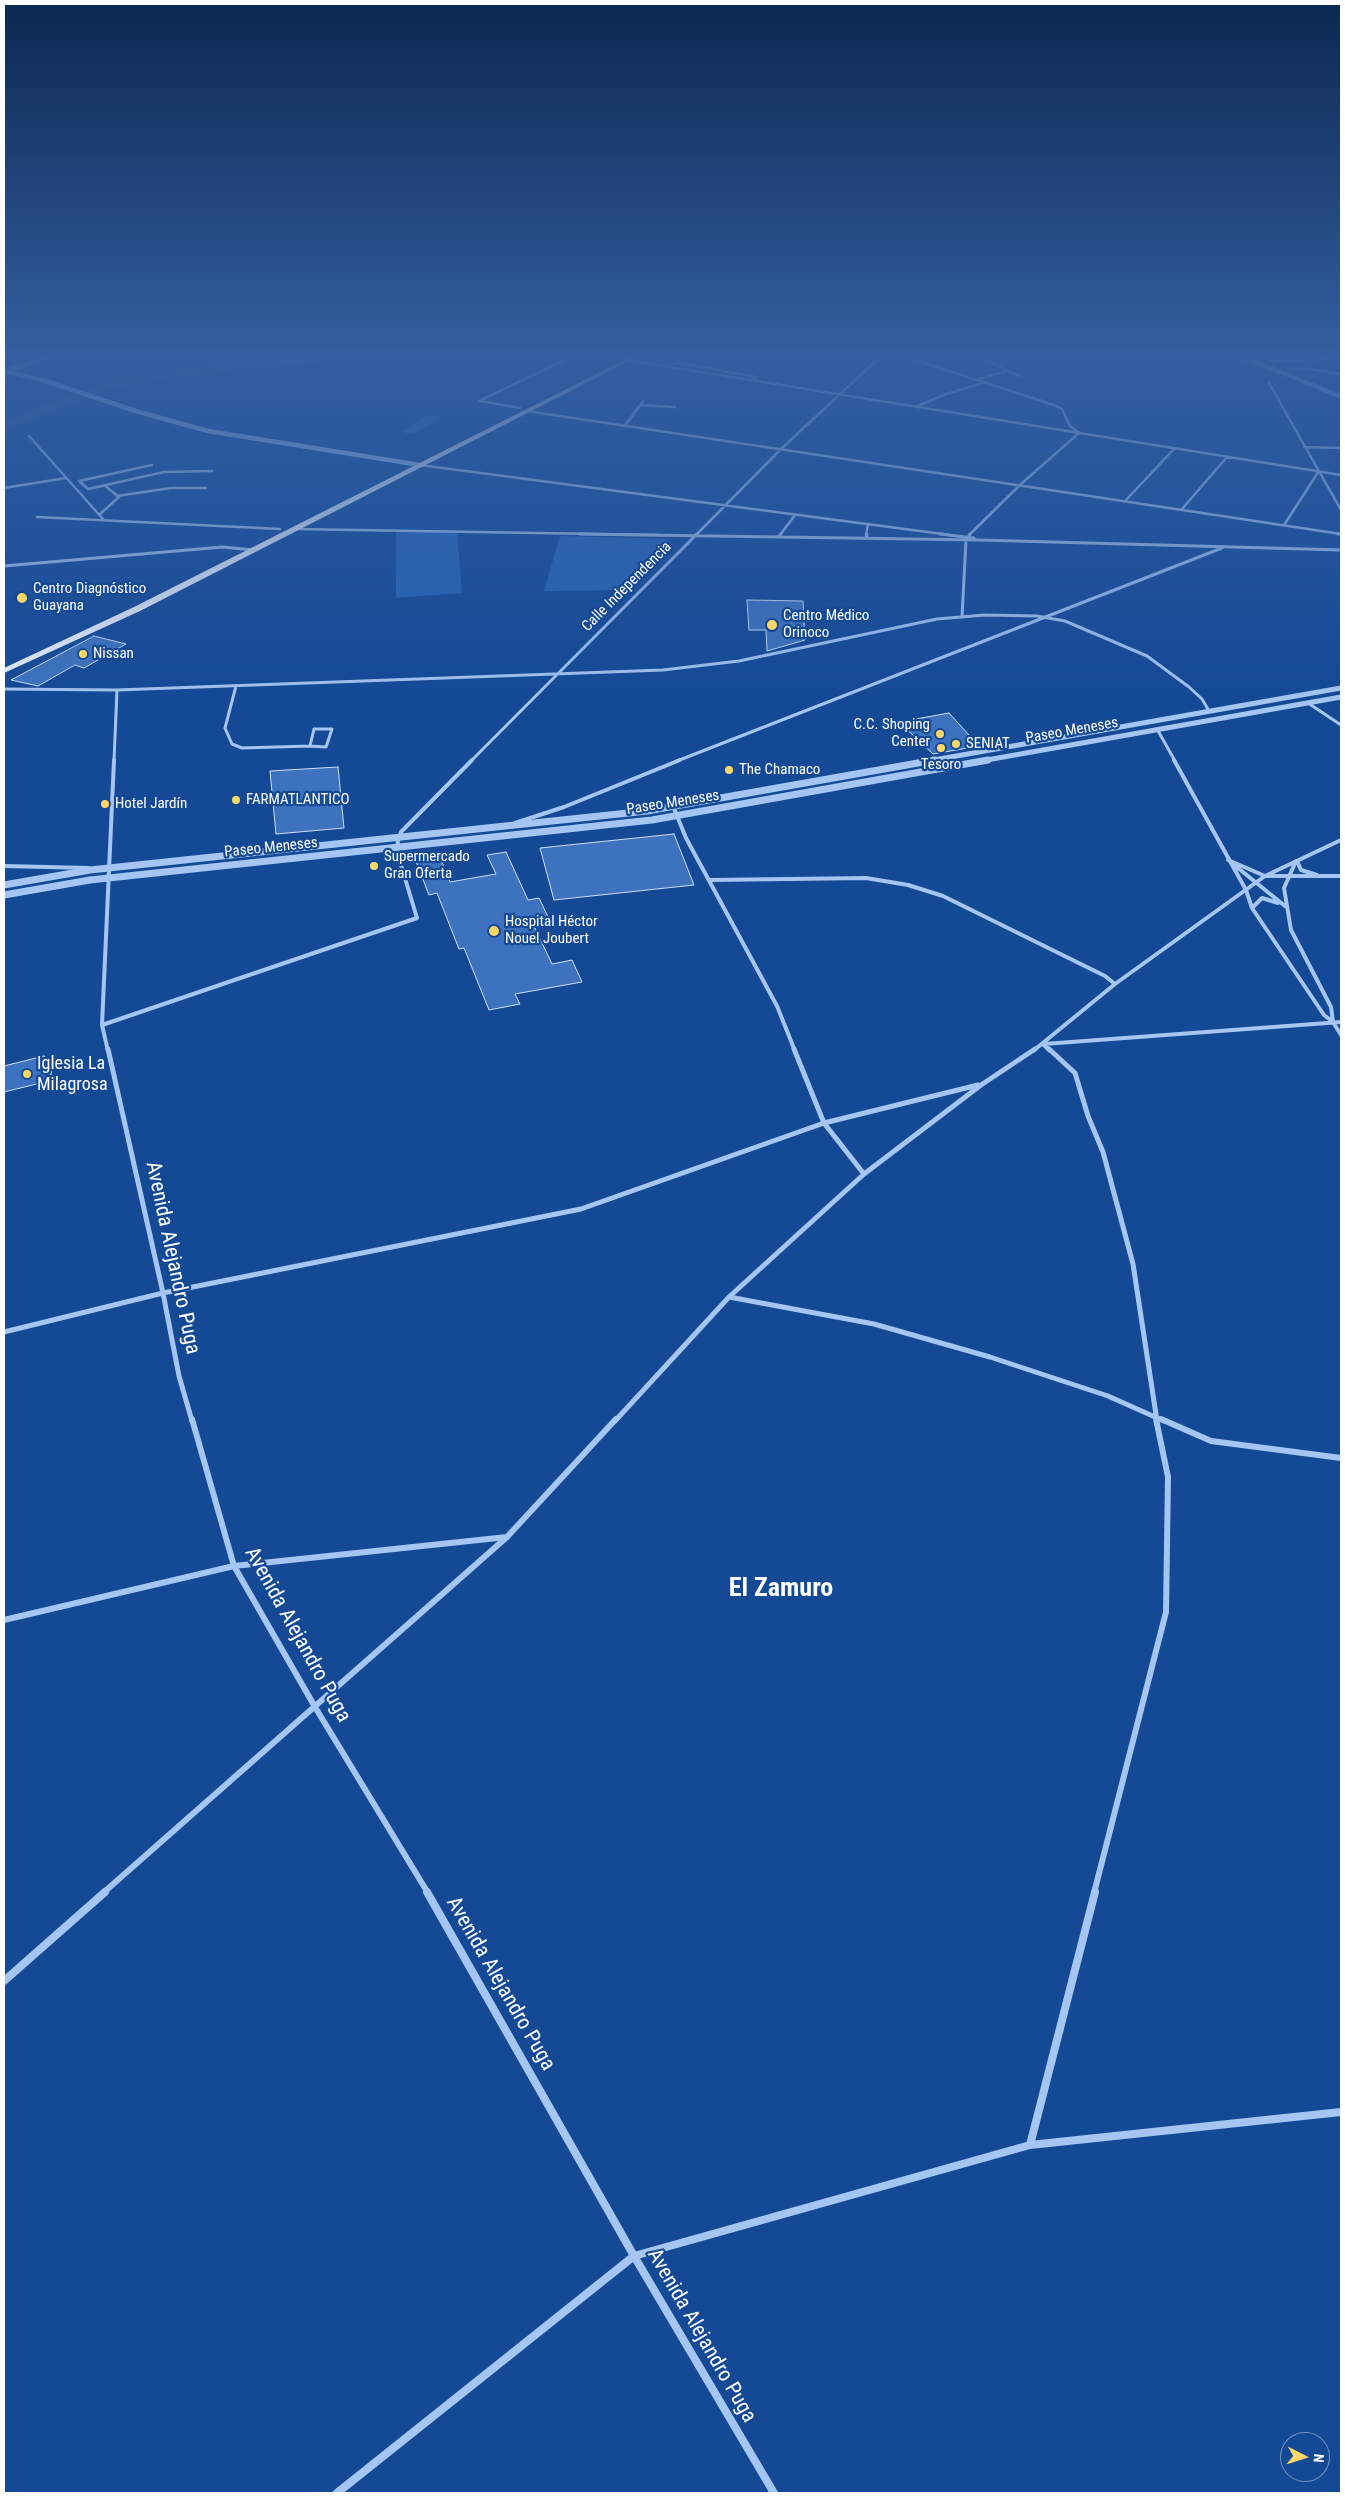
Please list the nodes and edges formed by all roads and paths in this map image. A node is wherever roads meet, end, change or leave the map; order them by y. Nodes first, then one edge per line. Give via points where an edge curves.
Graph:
1 (62, 474) edge
2 (116, 474) edge
3 (157, 474) edge
4 (391, 474) edge
5 (403, 474) edge
6 (485, 474) edge
7 (757, 474) edge
8 (949, 474) edge
9 (1033, 474) edge
10 (1151, 474) edge
11 (1212, 474) edge
12 (1317, 474) edge
13 (1320, 474) edge
14 (66, 478) junction
15 (1021, 484) junction
16 (104, 485) junction
17 (4, 488) edge
18 (206, 488) dead end
19 (117, 496) junction
20 (1126, 500) junction
21 (726, 505) junction
22 (1182, 509) junction
23 (1341, 510) edge
24 (99, 515) junction
25 (795, 515) junction
26 (37, 516) dead end
27 (103, 520) junction
28 (868, 524) junction
29 (1284, 525) junction
30 (280, 529) junction
31 (294, 529) junction
32 (695, 534) junction
33 (1341, 534) edge
34 (968, 536) junction
35 (778, 537) junction
36 (866, 538) junction
37 (966, 540) junction
38 (980, 540) junction
39 (1225, 547) junction
40 (243, 548) junction
41 (254, 550) junction
42 (1341, 550) edge
43 (4, 566) edge
44 (962, 617) junction
45 (1050, 617) junction
46 (4, 663) edge
47 (4, 671) edge
48 (556, 674) junction
49 (236, 686) junction
50 (1341, 688) edge
51 (4, 690) edge
52 (117, 690) junction
53 (1341, 697) edge
54 (1308, 703) junction
55 (1209, 711) junction
56 (1341, 725) edge
57 (1157, 729) junction
58 (310, 746) junction
59 (673, 806) junction
60 (676, 816) junction
61 (506, 826) junction
62 (1341, 840) edge
63 (398, 841) junction
64 (1228, 860) junction
65 (1296, 861) junction
66 (4, 866) edge
67 (110, 868) junction
68 (1265, 876) junction
69 (1326, 876) junction
70 (1341, 876) edge
71 (1288, 877) junction
72 (109, 878) junction
73 (710, 880) junction
74 (1255, 883) junction
75 (4, 884) edge
76 (1246, 890) junction
77 (4, 895) edge
78 (1286, 906) junction
79 (1252, 908) junction
80 (1115, 984) junction
81 (1333, 1022) junction
82 (1341, 1022) edge
83 (102, 1025) junction
84 (1341, 1035) edge
85 (1043, 1044) junction
86 (981, 1085) junction
87 (824, 1123) junction
88 (864, 1174) junction
89 (163, 1293) junction
90 (729, 1297) junction
91 (4, 1332) edge
92 (1156, 1418) junction
93 (1341, 1458) edge
94 (507, 1537) junction
95 (234, 1566) junction
96 (4, 1620) edge
97 (315, 1707) junction
98 (4, 1981) edge
99 (1341, 2112) edge
100 (1030, 2145) junction
101 (634, 2256) junction
102 (337, 2493) edge
103 (774, 2493) edge

1 - 14 street
2 - 16 street via 80,481 88,489
3 - 16 street
4 - 30 main road
5 - 31 main road
6 - 21 street
7 - 21 street, Calle Independencia
8 - 15 street
9 - 15 street
10 - 20 street
11 - 22 street
12 - 29 street
13 - 23 street
14 - 17 street
14 - 24 street
15 - 20 street
15 - 34 street
16 - 19 street
18 - 19 street via 171,488
19 - 24 street
20 - 22 street
21 - 25 street
21 - 32 street, Calle Independencia
22 - 29 street
24 - 27 street
25 - 28 street
25 - 35 street
26 - 27 street
27 - 30 street
28 - 34 street
28 - 36 street
29 - 33 street
30 - 40 main road
31 - 32 street
31 - 41 main road
32 - 35 street
32 - 48 street, Calle Independencia
34 - 37 street
34 - 38 street
35 - 36 street
36 - 37 street
37 - 38 street
37 - 44 street
38 - 39 street
39 - 42 street
39 - 45 street
40 - 41 street
40 - 43 street via 216,547
40 - 46 main road
41 - 47 main road
44 - 45 street
44 - 48 street via 908,624 739,661
45 - 55 street via 1082,627 1147,656 1189,687
45 - 61 street via 776,720 564,807
48 - 49 street
48 - 63 street, Calle Independencia via 408,824
49 - 52 street
49 - 58 street via 225,728 232,744 242,748
50 - 55 street, Paseo Meneses
51 - 52 street
52 - 67 street, Avenida Alejandro Puga
53 - 54 street, Paseo Meneses
54 - 56 street
54 - 57 street, Paseo Meneses
55 - 59 street, Paseo Meneses
57 - 60 street, Paseo Meneses
57 - 64 street
58 - 58 street via 314,729 332,729 326,747
59 - 60 street
59 - 61 street, Paseo Meneses
60 - 63 street, Paseo Meneses via 620,824
60 - 73 street
61 - 63 street, Paseo Meneses
62 - 65 street
63 - 67 street, Paseo Meneses
63 - 72 street, Paseo Meneses
63 - 83 street via 400,863 417,918
64 - 68 street
64 - 74 street
64 - 76 street
65 - 68 street
65 - 69 street via 1300,870
65 - 71 street
66 - 67 street
67 - 72 street, Avenida Alejandro Puga
67 - 75 street, Paseo Meneses
68 - 71 street
68 - 74 street
69 - 70 street
69 - 71 street
71 - 78 street via 1284,888
72 - 77 street, Paseo Meneses
72 - 83 street, Avenida Alejandro Puga
73 - 80 street via 866,878 908,885 943,896 1105,976
73 - 87 street via 777,1006
74 - 76 street
74 - 78 street
76 - 79 street
76 - 80 street
78 - 79 street via 1262,898
78 - 81 street via 1291,930 1331,1007
79 - 81 street via 1324,1015
80 - 85 street
81 - 82 street
81 - 84 street
81 - 85 street
83 - 89 street, Avenida Alejandro Puga
85 - 86 street
85 - 92 street via 1075,1073 1102,1152 1133,1264
86 - 87 street
86 - 88 street
87 - 88 street
87 - 89 street via 581,1208
88 - 90 street
89 - 91 street
89 - 95 street, Avenida Alejandro Puga via 179,1376
90 - 92 street via 874,1324 933,1340 1108,1396
90 - 94 street
92 - 93 street via 1211,1441
92 - 100 street via 1168,1478 1166,1612
94 - 95 street
94 - 97 street
95 - 96 street
95 - 97 street, Avenida Alejandro Puga
97 - 98 street
97 - 101 street, Avenida Alejandro Puga via 445,1921
99 - 100 street
100 - 101 street
101 - 102 street
101 - 103 street, Avenida Alejandro Puga

